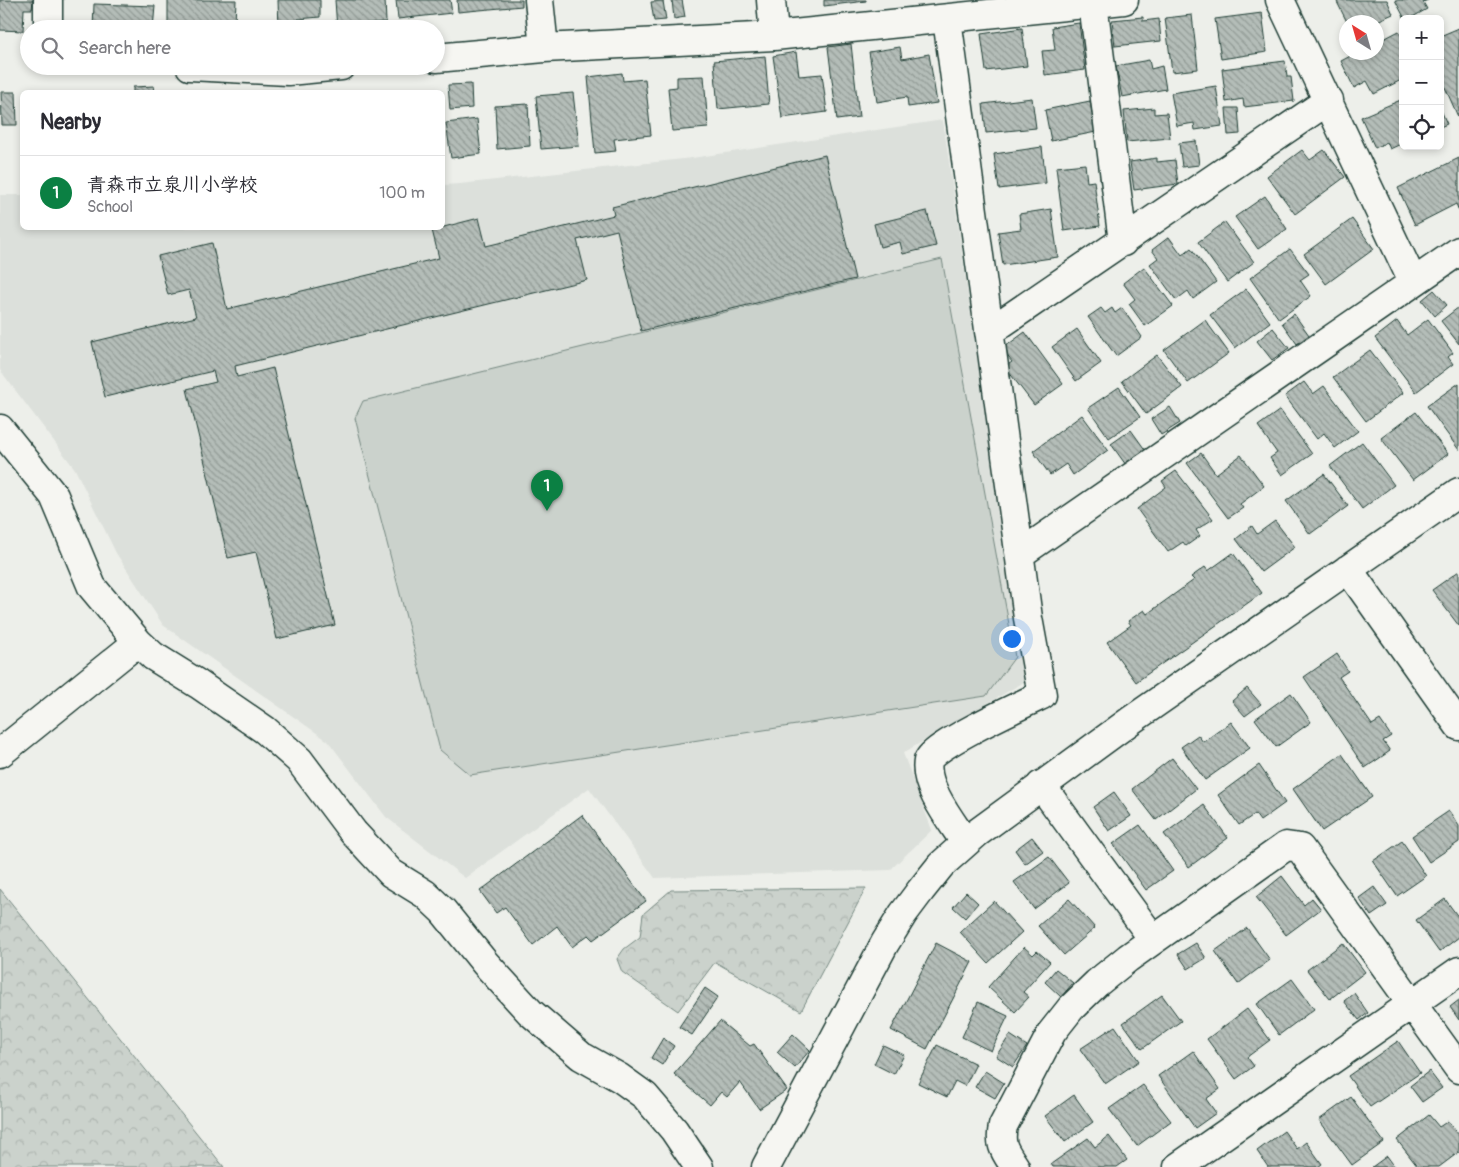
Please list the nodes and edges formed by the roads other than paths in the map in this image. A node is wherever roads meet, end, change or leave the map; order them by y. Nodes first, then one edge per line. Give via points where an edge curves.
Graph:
1 (48, 0) edge
2 (540, 0) edge
3 (771, 0) edge
4 (1124, 0) edge
5 (1280, 0) edge
6 (1093, 3) junction
7 (947, 19) junction
8 (48, 20) edge
9 (774, 36) junction
10 (544, 48) junction
11 (445, 57) edge
12 (1329, 100) junction
13 (1123, 242) junction
14 (1459, 251) edge
15 (1413, 282) junction
16 (989, 332) junction
17 (0, 428) edge
18 (1459, 492) edge
19 (1020, 554) junction
20 (1348, 569) junction
21 (138, 642) junction
22 (1459, 726) edge
23 (0, 753) edge
24 (1041, 786) junction
25 (965, 842) junction
26 (1153, 940) junction
27 (1459, 971) edge
28 (1412, 1003) junction
29 (1459, 1069) edge
30 (699, 1167) edge
31 (766, 1167) edge
32 (1015, 1167) edge
33 (1178, 1167) edge

1 - 8 street
2 - 10 street
3 - 9 street
4 - 6 street
5 - 12 street
6 - 7 street
6 - 13 street
7 - 9 street
7 - 16 street
9 - 10 street
10 - 11 street
12 - 13 street
12 - 15 street
13 - 16 street
14 - 15 street
15 - 19 street
16 - 19 street
17 - 21 street via 54,496 92,587
18 - 20 street
19 - 25 street via 1042,694 956,738 935,750 928,759 931,785 943,810
20 - 22 street
20 - 24 street
21 - 23 street
21 - 30 street via 153,656 265,730 299,760 353,832 391,872 443,910 530,1012 581,1056 645,1096
24 - 25 street
24 - 26 street
25 - 31 street via 921,890 885,943
26 - 28 street via 1286,846 1300,848
26 - 32 street via 1097,983 1052,1032 1003,1126 1002,1146
27 - 28 street
28 - 29 street
28 - 33 street

